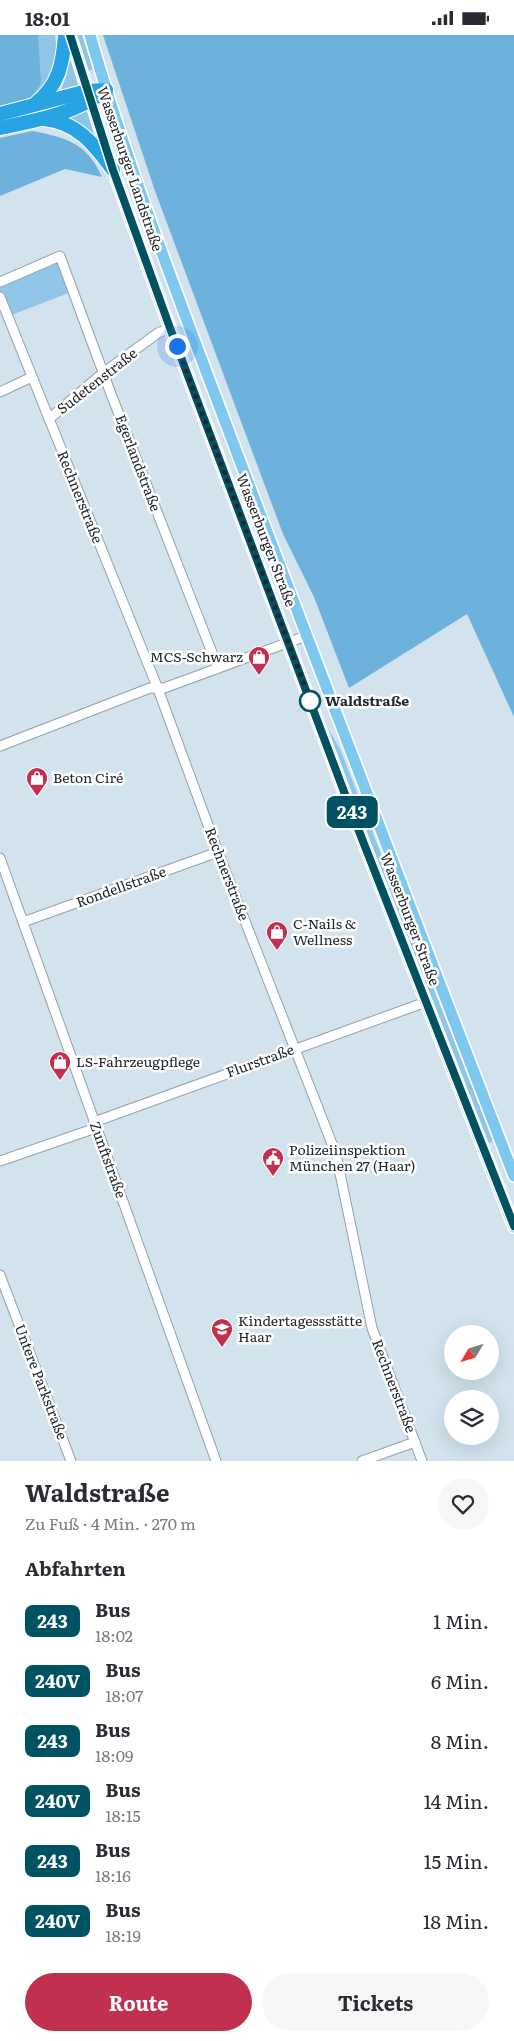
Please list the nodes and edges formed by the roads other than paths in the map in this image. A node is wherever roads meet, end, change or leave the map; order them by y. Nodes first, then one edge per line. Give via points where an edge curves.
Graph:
1 (65, 35) edge
2 (70, 35) edge
3 (90, 35) edge
4 (106, 90) junction
5 (89, 96) junction
6 (30, 107) junction
7 (0, 114) edge
8 (40, 119) junction
9 (0, 128) edge
10 (113, 170) junction
11 (0, 282) edge
12 (0, 297) edge
13 (182, 306) joint
14 (164, 312) joint
15 (170, 328) junction
16 (103, 373) junction
17 (32, 377) junction
18 (0, 392) edge
19 (49, 419) junction
20 (306, 636) junction
21 (288, 642) junction
22 (218, 668) junction
23 (158, 689) junction
24 (0, 746) edge
25 (218, 852) junction
26 (0, 858) edge
27 (23, 922) junction
28 (426, 1002) junction
29 (294, 1049) junction
30 (95, 1125) junction
31 (0, 1161) edge
32 (514, 1176) edge
33 (514, 1227) edge
34 (0, 1275) edge
35 (415, 1442) junction
36 (71, 1461) edge
37 (216, 1461) edge
38 (362, 1461) edge
39 (422, 1461) edge

1 - 6 highway via 55,83
2 - 5 main road, Wasserburger Landstraße
3 - 4 main road, Wasserburger Landstraße
4 - 5 highway
4 - 13 main road, Wasserburger Landstraße
5 - 6 highway
5 - 8 highway via 76,109
5 - 10 main road, Wasserburger Landstraße
6 - 7 highway
8 - 9 highway
8 - 10 highway via 71,126 90,141
10 - 14 main road, Wasserburger Landstraße
11 - 16 street, Egerlandstraße via 60,256
12 - 17 street, Rechnerstraße
13 - 20 main road, Wasserburger Straße
14 - 15 main road, Wasserburger Straße
15 - 16 street, Sudetenstraße via 158,333
15 - 21 main road, Wasserburger Straße
16 - 19 street, Sudetenstraße
16 - 22 street, Egerlandstraße
17 - 18 street
17 - 19 street, Rechnerstraße
19 - 23 street, Rechnerstraße
20 - 21 street
20 - 32 main road, Wasserburger Straße
21 - 22 street
21 - 28 main road, Wasserburger Straße
22 - 23 street
23 - 24 street via 150,688
23 - 25 street, Rechnerstraße
25 - 27 street, Rondellstraße
25 - 29 street, Rechnerstraße
26 - 27 street, Zunftstraße
27 - 30 street, Zunftstraße
28 - 29 street, Flurstraße
28 - 33 main road, Wasserburger Straße
29 - 30 street, Flurstraße
29 - 35 street, Rechnerstraße via 336,1154 372,1328
30 - 31 street, Flurstraße
30 - 37 street, Zunftstraße
34 - 36 street, Untere Parkstraße
35 - 38 street
35 - 39 street, Rechnerstraße

